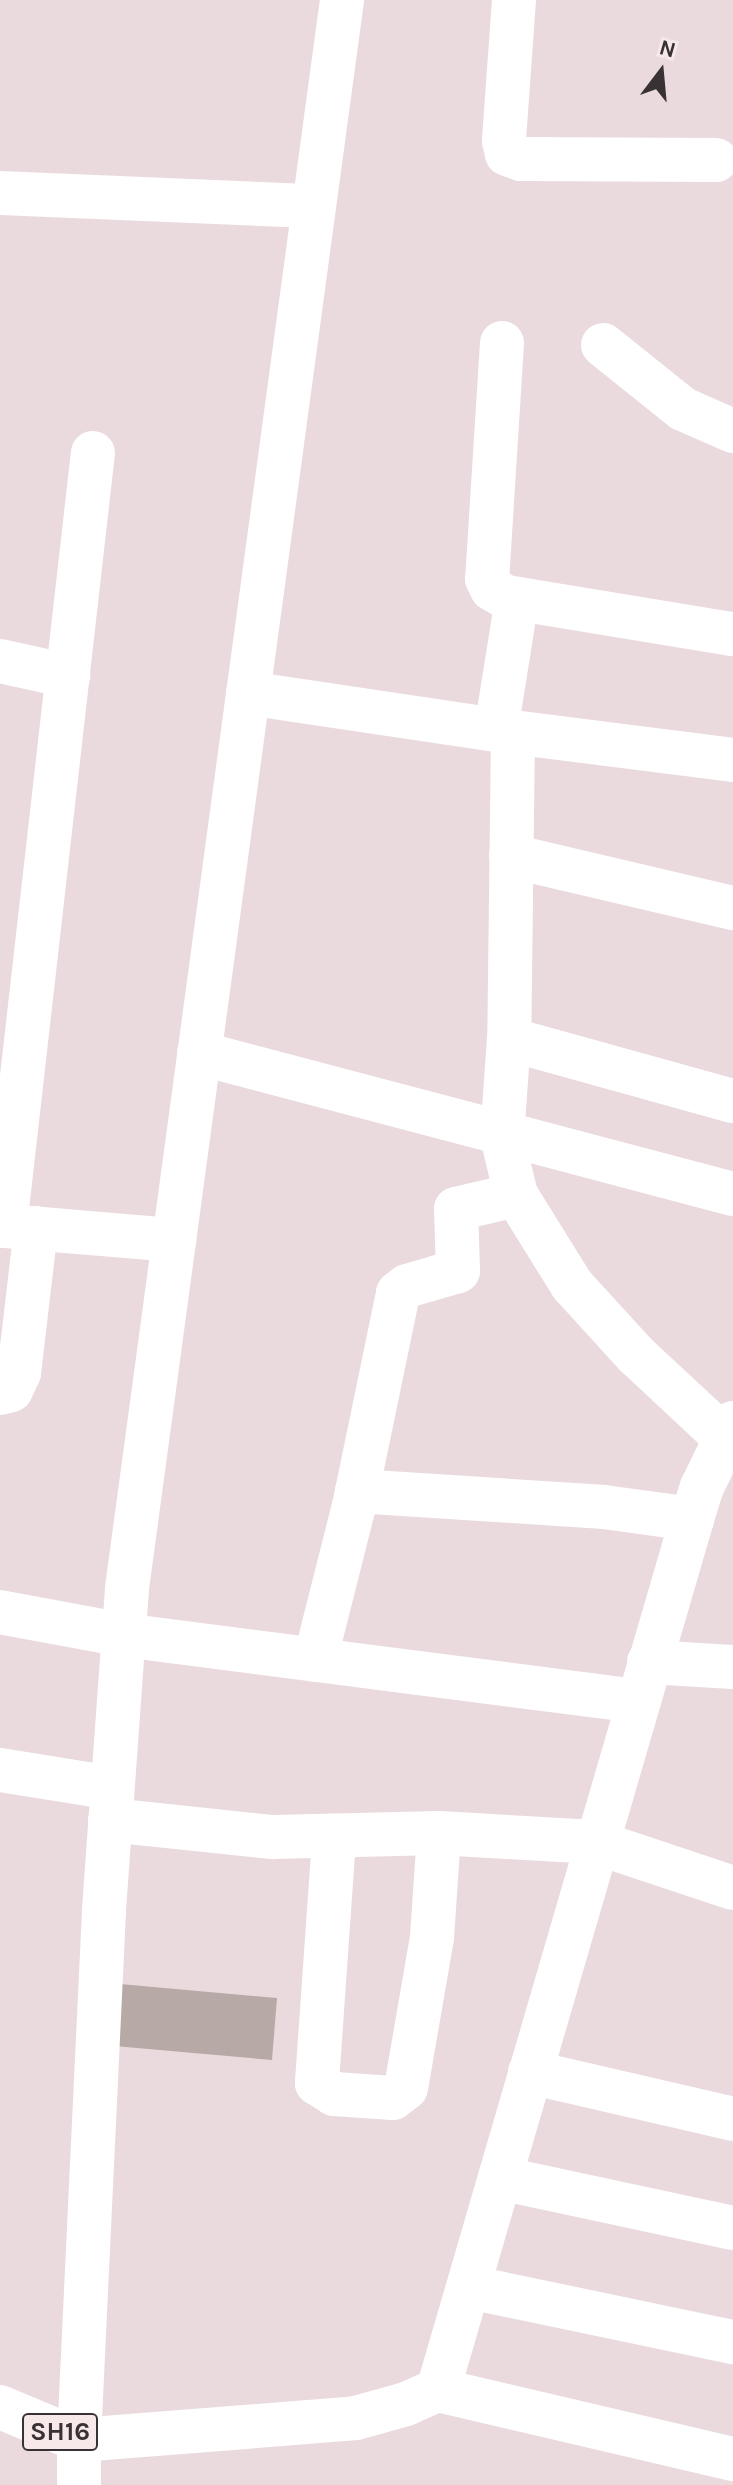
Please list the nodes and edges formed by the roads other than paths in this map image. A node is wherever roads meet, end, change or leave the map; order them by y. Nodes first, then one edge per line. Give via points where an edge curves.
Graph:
1 (342, 0) edge
2 (514, 0) edge
3 (716, 160) dead end
4 (0, 193) edge
5 (314, 206) junction
6 (502, 343) dead end
7 (603, 345) dead end
8 (733, 431) edge
9 (93, 453) dead end
10 (517, 599) junction
11 (732, 634) edge
12 (0, 661) edge
13 (68, 676) junction
14 (248, 693) junction
15 (504, 731) junction
16 (733, 760) edge
17 (511, 856) junction
18 (733, 908) edge
19 (16, 1000) edge
20 (509, 1039) junction
21 (199, 1053) junction
22 (733, 1101) edge
23 (502, 1136) junction
24 (733, 1194) edge
25 (516, 1195) junction
26 (14, 1227) edge
27 (174, 1240) junction
28 (0, 1393) edge
29 (731, 1434) edge
30 (357, 1491) junction
31 (692, 1519) junction
32 (0, 1612) edge
33 (123, 1635) junction
34 (315, 1660) junction
35 (732, 1668) edge
36 (643, 1681) junction
37 (0, 1770) edge
38 (111, 1804) junction
39 (439, 1833) junction
40 (334, 1839) junction
41 (595, 1842) junction
42 (733, 1888) edge
43 (530, 2072) junction
44 (733, 2119) edge
45 (500, 2178) junction
46 (733, 2228) edge
47 (469, 2287) junction
48 (733, 2342) edge
49 (438, 2390) junction
50 (0, 2407) edge
51 (79, 2440) junction
52 (733, 2459) edge
53 (79, 2485) edge

1 - 5 street
2 - 3 street via 507,154 521,159
4 - 5 street
5 - 14 street
6 - 10 street via 487,579 492,589
7 - 8 street via 683,409
9 - 13 street
10 - 11 street
10 - 15 street
12 - 13 street
13 - 19 street
14 - 15 street
14 - 21 street
15 - 16 street
15 - 17 street
17 - 18 street
17 - 20 street
19 - 26 street
20 - 22 street
20 - 23 street
21 - 23 street
21 - 27 street
23 - 24 street
23 - 25 street
25 - 29 street via 572,1285 636,1355
25 - 30 street via 456,1209 458,1271 398,1293
26 - 27 street
26 - 28 street via 19,1373 11,1390
27 - 33 street
29 - 31 street via 702,1487
30 - 31 street via 604,1507
30 - 34 street
31 - 36 street
32 - 33 street
33 - 34 street
33 - 38 street
34 - 36 street
35 - 36 street
36 - 41 street
37 - 38 street
38 - 40 street via 273,1837
38 - 51 street
39 - 40 street
39 - 40 street via 432,1937 406,2088 393,2098 334,2094 317,2083
39 - 41 street
41 - 42 street
41 - 43 street
43 - 44 street
43 - 45 street
45 - 46 street
45 - 47 street
47 - 48 street
47 - 49 street
49 - 51 street via 356,2418
49 - 52 street
50 - 51 street, SH16
51 - 53 street, SH16

